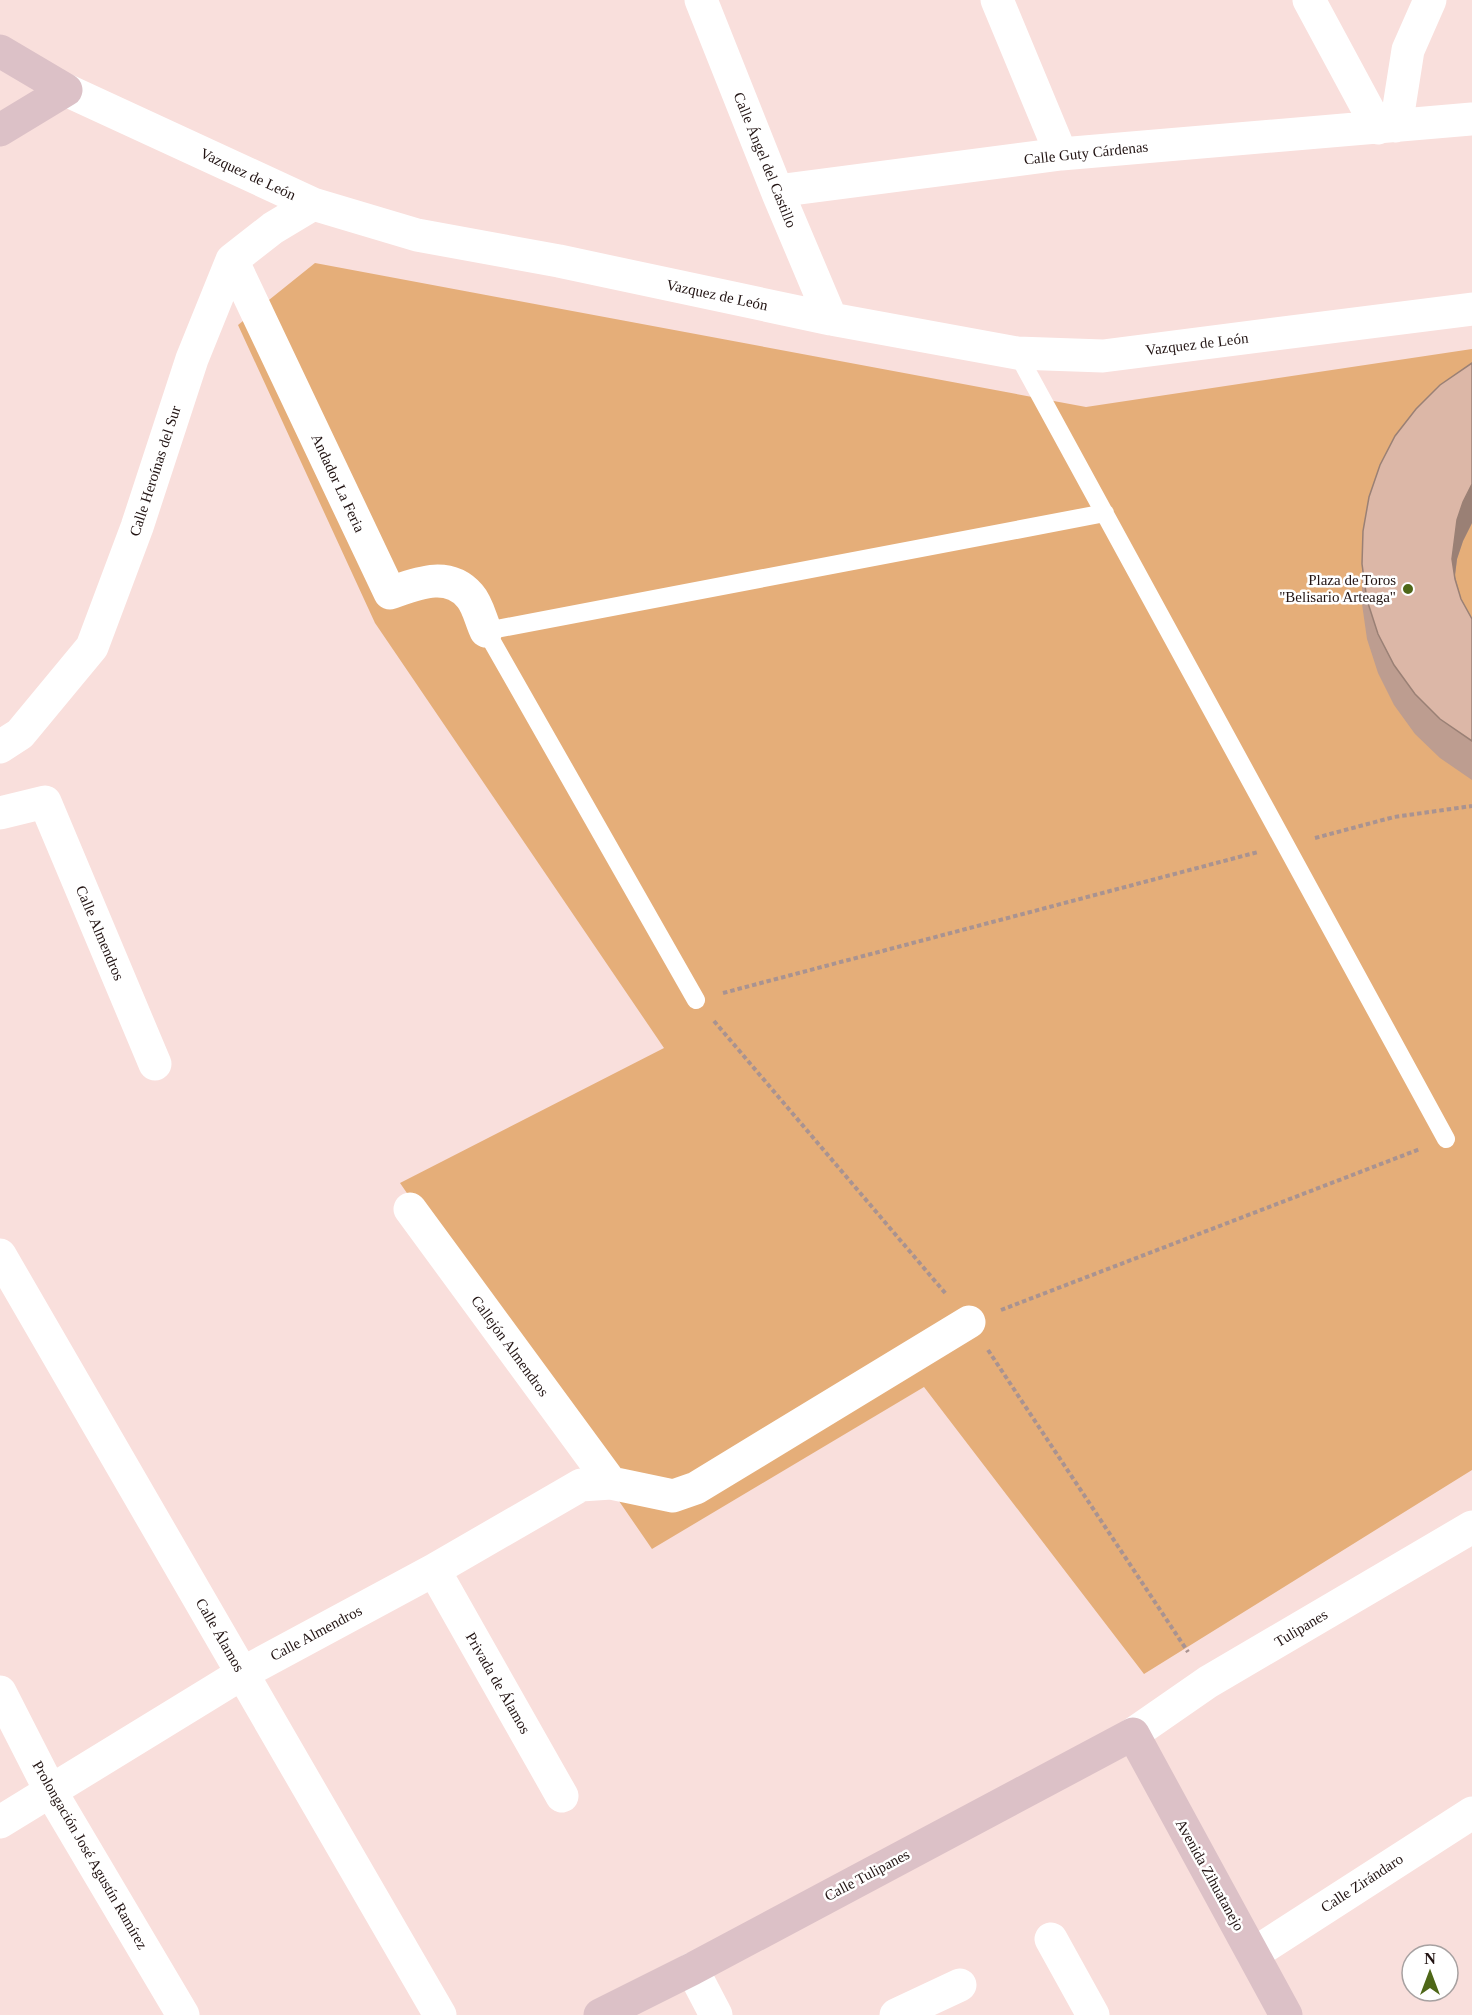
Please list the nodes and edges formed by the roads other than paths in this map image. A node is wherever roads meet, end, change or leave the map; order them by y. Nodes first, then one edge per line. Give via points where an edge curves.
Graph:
1 (701, 0) edge
2 (997, 0) edge
3 (1309, 0) edge
4 (1430, 0) edge
5 (0, 51) edge
6 (66, 90) junction
7 (1472, 119) edge
8 (1387, 127) junction
9 (0, 130) edge
10 (1061, 154) junction
11 (777, 191) junction
12 (313, 204) junction
13 (232, 260) junction
14 (1472, 309) edge
15 (831, 319) junction
16 (1017, 353) junction
17 (1105, 513) junction
18 (486, 631) junction
19 (0, 747) edge
20 (0, 813) edge
21 (696, 1000) road end
22 (155, 1064) dead end
23 (1446, 1139) road end
24 (410, 1209) dead end
25 (0, 1255) edge
26 (969, 1322) road end
27 (610, 1483) junction
28 (1472, 1527) edge
29 (434, 1570) junction
30 (243, 1673) junction
31 (0, 1692) edge
32 (1133, 1734) junction
33 (51, 1792) junction
34 (562, 1796) dead end
35 (1472, 1813) edge
36 (0, 1822) edge
37 (1051, 1939) dead end
38 (1253, 1954) junction
39 (692, 1969) junction
40 (960, 1984) dead end
41 (183, 2015) edge
42 (441, 2015) edge
43 (600, 2015) edge
44 (716, 2015) edge
45 (896, 2015) edge
46 (1093, 2015) edge
47 (1286, 2015) edge

1 - 11 street, Calle Ángel del Castillo
2 - 10 street
3 - 8 street
4 - 8 street via 1408,50
5 - 6 street, Vazquez de León
6 - 9 street
6 - 12 street, Vazquez de León
7 - 8 street, Calle Guty Cárdenas
8 - 10 street, Calle Guty Cárdenas
10 - 11 street, Calle Guty Cárdenas
11 - 15 street, Calle Ángel del Castillo
12 - 13 street via 273,228
12 - 15 street, Vazquez de León via 417,235
13 - 18 street, Andador La Feria via 390,593 433,580 446,582 471,597
13 - 19 street, Calle Heroínas del Sur via 192,359 93,647 20,734
14 - 16 street, Vazquez de León via 1102,356
15 - 16 street, Vazquez de León
16 - 17 lane
17 - 18 lane
17 - 23 lane
18 - 21 lane
20 - 22 street, Calle Almendros via 45,802
24 - 27 street, Callejón Almendros
25 - 30 street, Calle Álamos
26 - 27 street, Calle Almendros via 696,1488 674,1496
27 - 29 street, Calle Almendros via 581,1485
28 - 32 street, Tulipanes via 1208,1682
29 - 30 street, Calle Almendros
29 - 34 street, Privada de Álamos
30 - 33 street, Calle Almendros
30 - 42 street, Calle Álamos
31 - 33 street, Prolongación José Agustín Ramírez
32 - 38 street, Avenida Zihuatanejo
32 - 39 street, Calle Tulipanes
33 - 36 street, Calle Almendros
33 - 41 street, Prolongación José Agustín Ramírez
35 - 38 street, Calle Zirándaro
37 - 46 street
38 - 47 street, Avenida Zihuatanejo
39 - 43 street, Calle Tulipanes
39 - 44 street
40 - 45 street

